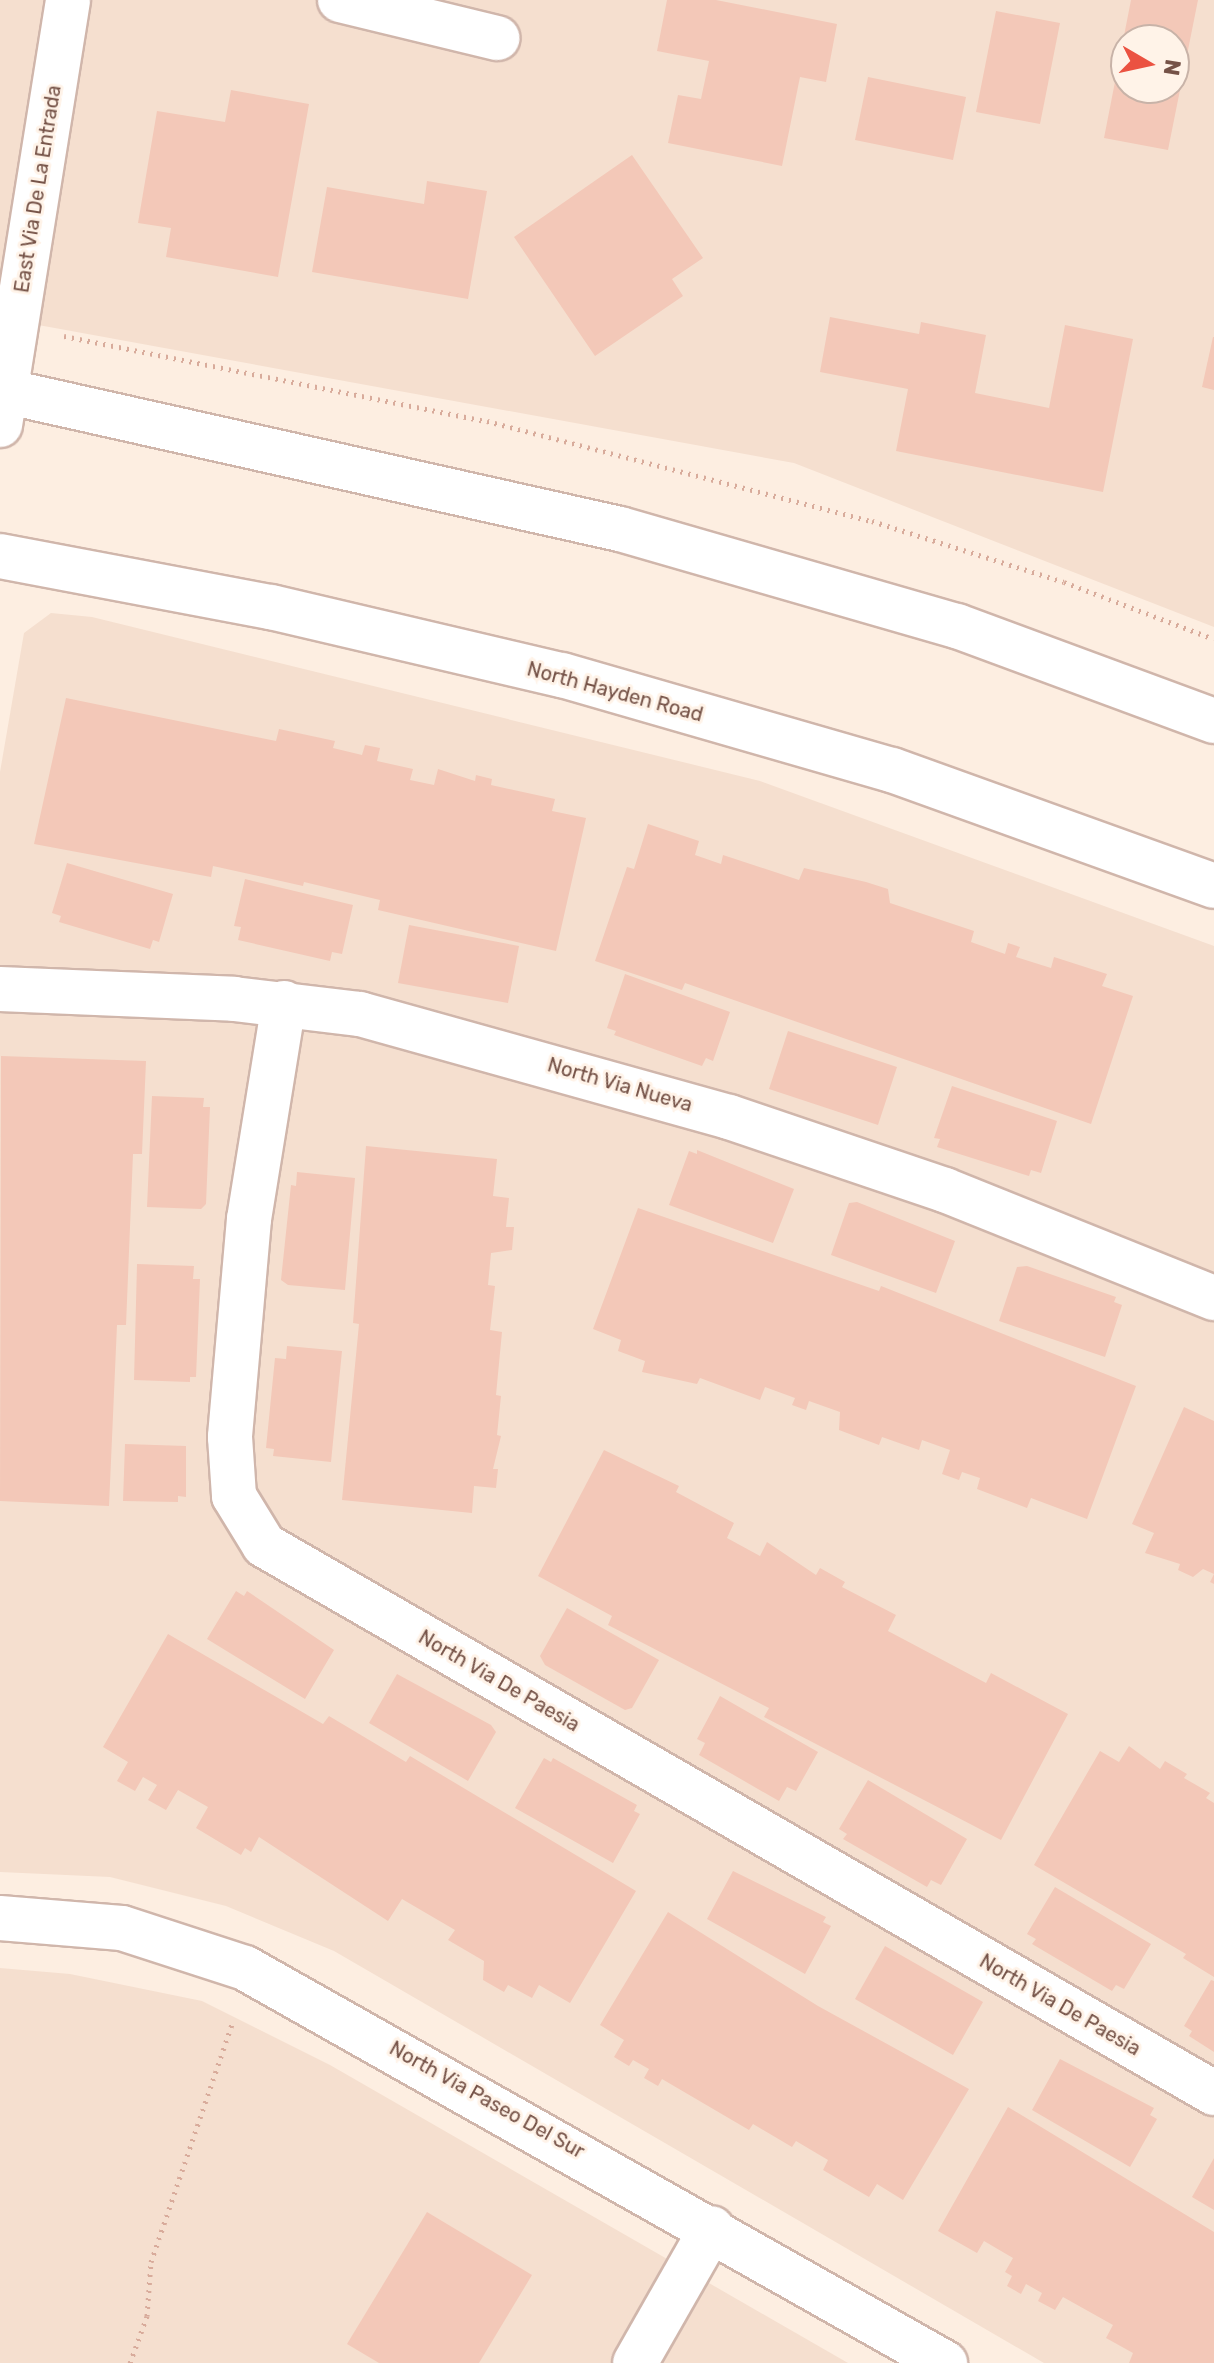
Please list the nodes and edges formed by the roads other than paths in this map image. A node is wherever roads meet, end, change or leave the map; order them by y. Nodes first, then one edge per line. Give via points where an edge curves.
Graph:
1 (68, 0) edge
2 (340, 0) edge
3 (497, 38) dead end
4 (2, 402) edge
5 (0, 556) edge
6 (1214, 721) edge
7 (1214, 886) edge
8 (0, 989) edge
9 (284, 1003) junction
10 (1214, 1298) edge
11 (0, 1918) edge
12 (1214, 2093) edge
13 (712, 2228) junction
14 (635, 2363) edge
15 (945, 2363) edge

1 - 4 street, East Via De La Entrada
2 - 3 street
4 - 6 street via 620,529 957,626
5 - 7 street, North Hayden Road via 271,607 562,675 892,770
8 - 9 street, North Via Nueva
9 - 10 street, North Via Nueva via 360,1014 729,1117 945,1190
9 - 12 street, North Via De Paesia via 247,1233 230,1437 234,1496 264,1545
11 - 13 street, North Via Paseo Del Sur via 122,1928 245,1968
13 - 14 street
13 - 15 street, North Via Paseo Del Sur

